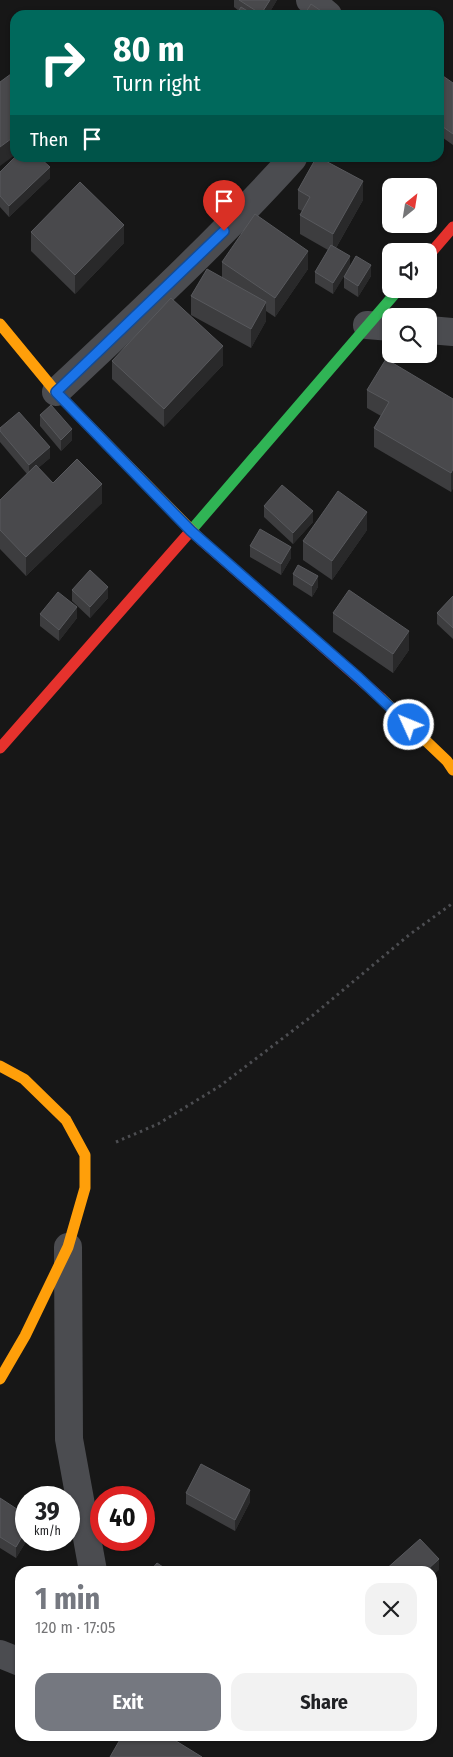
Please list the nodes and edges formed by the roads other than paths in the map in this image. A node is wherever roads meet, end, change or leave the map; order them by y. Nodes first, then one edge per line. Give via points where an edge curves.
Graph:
1 (310, 0) edge
2 (322, 10) edge
3 (289, 162) edge
4 (453, 227) edge
5 (437, 246) edge
6 (394, 298) edge
7 (0, 324) edge
8 (379, 326) edge
9 (437, 331) edge
10 (453, 332) edge
11 (56, 392) junction
12 (191, 531) junction
13 (0, 748) edge
14 (453, 770) edge
15 (0, 1066) edge
16 (68, 1247) junction
17 (0, 1379) edge
18 (92, 1566) edge
19 (0, 1654) edge
20 (15, 1660) edge

1 - 2 street
3 - 11 street via 168,287
4 - 5 street
6 - 8 street
7 - 11 street
8 - 12 street
9 - 10 street
11 - 12 street
12 - 13 street
12 - 14 street via 359,678
15 - 16 street via 24,1079 66,1120 85,1155 84,1188
16 - 17 street via 25,1336
16 - 18 street via 69,1439
19 - 20 street

